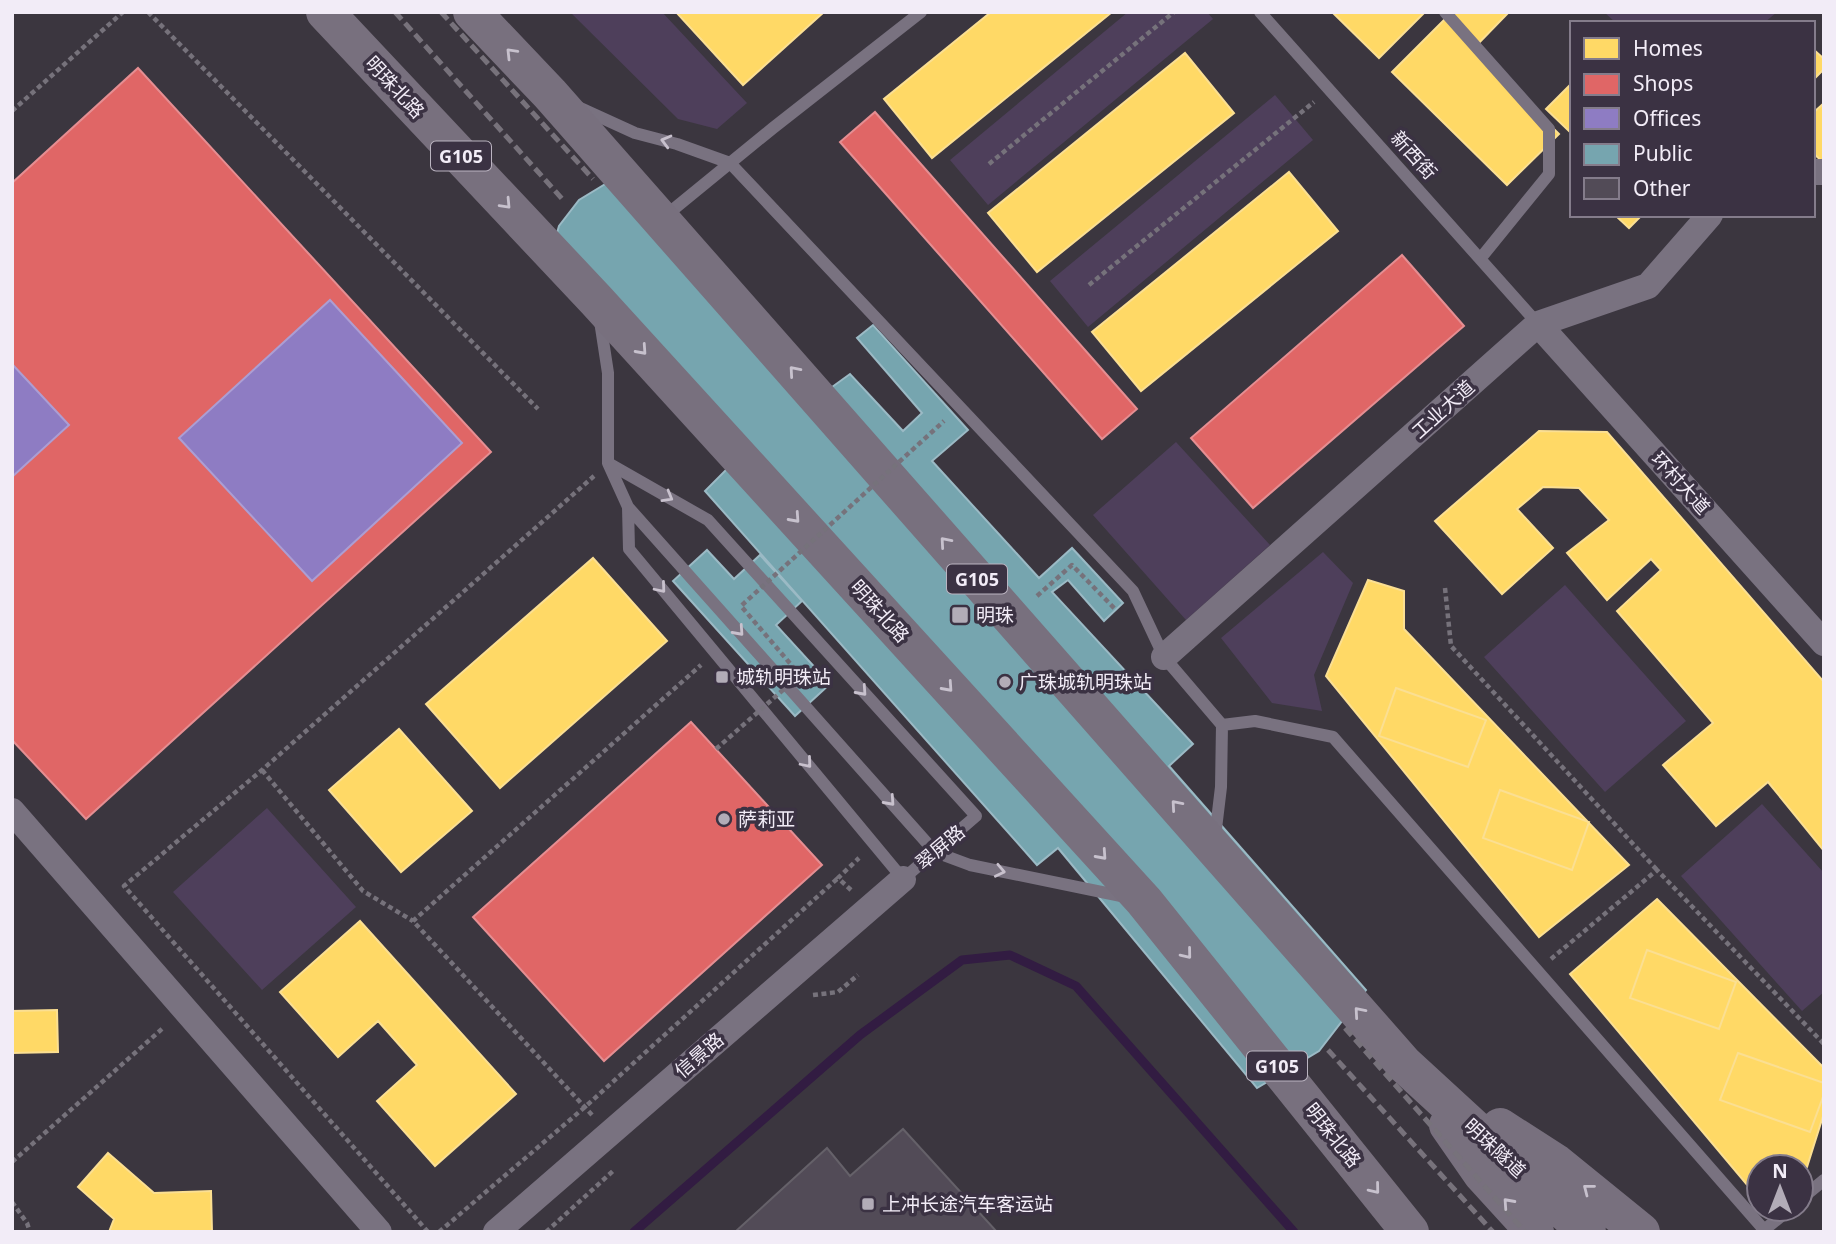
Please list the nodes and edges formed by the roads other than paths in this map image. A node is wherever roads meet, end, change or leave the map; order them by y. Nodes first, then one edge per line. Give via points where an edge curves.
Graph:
1 (325, 12) edge
2 (472, 12) edge
3 (921, 12) edge
4 (1260, 12) edge
5 (1445, 12) edge
6 (550, 94) junction
7 (730, 163) junction
8 (1708, 217) edge
9 (661, 219) junction
10 (1480, 258) junction
11 (596, 300) junction
12 (1538, 324) junction
13 (608, 463) junction
14 (628, 507) junction
15 (1824, 643) edge
16 (1164, 657) junction
17 (1222, 725) junction
18 (12, 811) edge
19 (1213, 847) junction
20 (935, 852) junction
21 (903, 878) junction
22 (1144, 901) junction
23 (1404, 1064) junction
24 (1765, 1231) edge
25 (379, 1232) edge
26 (496, 1232) edge
27 (1410, 1232) edge
28 (1535, 1232) edge
29 (1587, 1232) edge
30 (1642, 1232) edge

1 -> 11 highway, 明珠北路 / G105
6 -> 2 highway, G105
3 - 7 lane
4 - 10 lane, 新西街
5 - 10 lane via 1549,129 1549,174
7 -> 6 lane via 635,133
6 - 9 highway, G105
7 - 9 lane
7 - 16 lane via 1133,591
8 - 12 street, 工业大道 via 1648,286
19 -> 9 highway, G105
10 - 12 lane, 新西街
11 - 13 lane via 608,373
11 -> 22 highway, 明珠北路 / G105
12 - 15 street, 环村大道
12 - 16 street, 工业大道
13 - 14 lane
13 -> 20 lane, 翠屏路 via 708,520 976,816
14 -> 20 lane
14 -> 21 lane via 628,550
16 - 17 lane
17 - 19 lane via 1221,787
17 - 24 lane via 1255,721 1334,737
18 - 25 street
23 -> 19 highway, G105
20 - 21 lane, 翠屏路
20 -> 22 lane via 970,865
21 - 26 street, 信景路
22 -> 27 highway, 明珠北路 / G105
28 -> 23 highway via 1482,1174
23 - 29 highway, 明珠隧道 / G105
30 -> 23 highway via 1556,1163

